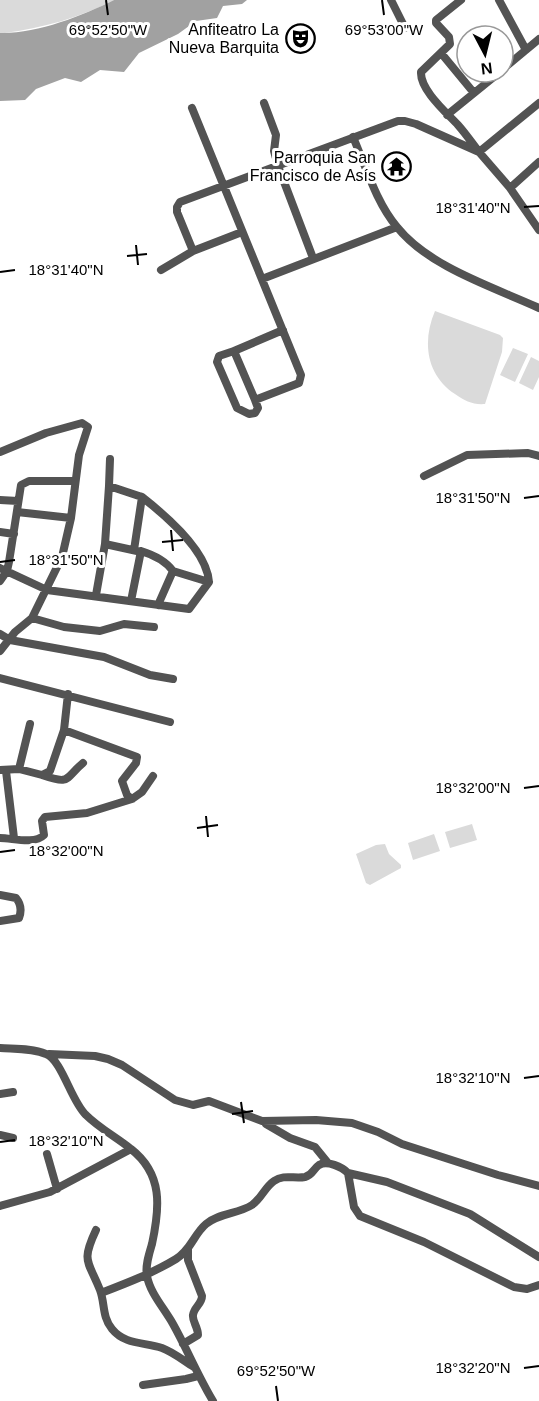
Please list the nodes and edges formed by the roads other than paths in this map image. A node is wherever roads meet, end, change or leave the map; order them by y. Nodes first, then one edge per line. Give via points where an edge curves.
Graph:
1 (391, 0) edge
2 (461, 0) edge
3 (499, 0) edge
4 (405, 28) dead end
5 (539, 39) edge
6 (526, 50) junction
7 (441, 53) junction
8 (515, 59) edge
9 (485, 84) edge
10 (474, 93) junction
11 (264, 103) dead end
12 (539, 103) edge
13 (192, 108) dead end
14 (447, 116) junction
15 (353, 137) junction
16 (478, 152) junction
17 (539, 162) edge
18 (278, 166) junction
19 (225, 186) junction
20 (510, 188) junction
21 (539, 212) edge
22 (531, 218) junction
23 (397, 227) junction
24 (539, 230) edge
25 (242, 232) junction
26 (193, 251) junction
27 (313, 258) junction
28 (161, 270) dead end
29 (262, 279) junction
30 (539, 308) edge
31 (283, 330) junction
32 (234, 351) junction
33 (255, 400) junction
34 (0, 452) edge
35 (539, 456) edge
36 (110, 459) dead end
37 (424, 476) dead end
38 (75, 481) junction
39 (109, 486) junction
40 (142, 497) junction
41 (0, 500) edge
42 (18, 501) junction
43 (17, 512) junction
44 (70, 518) junction
45 (0, 532) edge
46 (14, 534) junction
47 (105, 544) junction
48 (137, 551) junction
49 (3, 570) edge
50 (173, 571) junction
51 (0, 581) edge
52 (209, 582) junction
53 (46, 590) junction
54 (96, 595) junction
55 (131, 601) junction
56 (158, 605) junction
57 (32, 618) junction
58 (154, 627) dead end
59 (0, 634) edge
60 (9, 640) junction
61 (0, 651) edge
62 (173, 679) dead end
63 (1, 680) edge
64 (68, 694) junction
65 (170, 722) dead end
66 (30, 724) dead end
67 (64, 730) junction
68 (83, 763) dead end
69 (19, 769) junction
70 (3, 770) edge
71 (42, 775) junction
72 (153, 776) dead end
73 (132, 799) junction
74 (0, 838) edge
75 (14, 838) junction
76 (0, 895) edge
77 (0, 921) edge
78 (0, 1048) edge
79 (49, 1054) junction
80 (13, 1092) dead end
81 (0, 1094) edge
82 (262, 1121) junction
83 (0, 1135) edge
84 (13, 1138) dead end
85 (131, 1149) junction
86 (47, 1154) dead end
87 (327, 1163) junction
88 (348, 1173) junction
89 (539, 1186) edge
90 (57, 1189) junction
91 (0, 1206) edge
92 (96, 1230) dead end
93 (188, 1249) junction
94 (539, 1257) edge
95 (147, 1275) junction
96 (539, 1285) edge
97 (101, 1293) junction
98 (183, 1344) junction
99 (194, 1367) junction
100 (198, 1376) junction
101 (143, 1385) dead end
102 (213, 1401) edge

1 - 4 street
2 - 7 street via 436,20 450,40
3 - 6 street
5 - 6 street
6 - 8 street
7 - 10 street
7 - 14 street via 423,68 421,76
9 - 10 street
10 - 14 street
11 - 18 street via 276,135 274,151
12 - 16 street
13 - 19 street
14 - 16 street via 458,124
15 - 16 street via 405,121
15 - 18 street
15 - 23 street via 382,204
16 - 20 street
17 - 20 street
18 - 19 street
18 - 27 street
19 - 25 street
19 - 26 street via 186,199 177,207
20 - 22 street
21 - 22 street
22 - 24 street
23 - 27 street
23 - 30 street via 427,256
25 - 26 street
25 - 29 street
26 - 28 street
27 - 29 street
29 - 31 street
31 - 32 street
31 - 33 street via 301,375 300,382
32 - 33 street
32 - 33 street via 219,356 217,362 237,408 255,413
34 - 38 street via 60,428 87,424
35 - 37 street via 467,455
36 - 39 street
38 - 42 street via 24,482
38 - 44 street
39 - 40 street
39 - 47 street
40 - 48 street
40 - 52 street via 187,539 205,564
41 - 42 street
42 - 43 street
43 - 44 street
43 - 46 street
44 - 53 street via 62,557
45 - 46 street
46 - 49 street
47 - 48 street
47 - 54 street
48 - 50 street via 153,555
48 - 55 street
49 - 51 street
49 - 53 street
50 - 52 street
50 - 56 street
52 - 56 street via 189,609
53 - 54 street
53 - 57 street
54 - 55 street
55 - 56 street
57 - 58 street via 100,631 124,624
57 - 60 street
59 - 60 street
60 - 61 street
60 - 62 street via 104,657 150,675
63 - 64 street
64 - 65 street
64 - 67 street
66 - 69 street
67 - 71 street via 50,771
67 - 73 street via 137,757 122,781
68 - 71 street via 66,780
69 - 70 street
69 - 71 street
70 - 75 street
72 - 73 street
73 - 75 street via 87,813 45,817 44,835 40,839
74 - 75 street
76 - 77 street via 16,898 21,911 19,918
78 - 79 street
79 - 82 street via 108,1059 175,1100 193,1105 209,1101
79 - 85 street via 85,1114
80 - 81 street
82 - 87 street via 315,1147
82 - 89 street via 352,1123 402,1144
83 - 84 street
85 - 90 street
85 - 95 street via 150,1169 158,1197
86 - 90 street
87 - 88 street
87 - 93 street via 306,1176 280,1178 252,1205 209,1221
88 - 94 street via 387,1182 470,1214
88 - 96 street via 354,1208 360,1216 424,1242 514,1287 527,1289
90 - 91 street
92 - 97 street via 88,1248 87,1264
93 - 95 street
93 - 98 street via 202,1301 192,1317 198,1335
95 - 97 street
95 - 98 street
97 - 99 street via 111,1329 127,1341 160,1348
98 - 99 street
99 - 100 street
100 - 101 street
100 - 102 street

